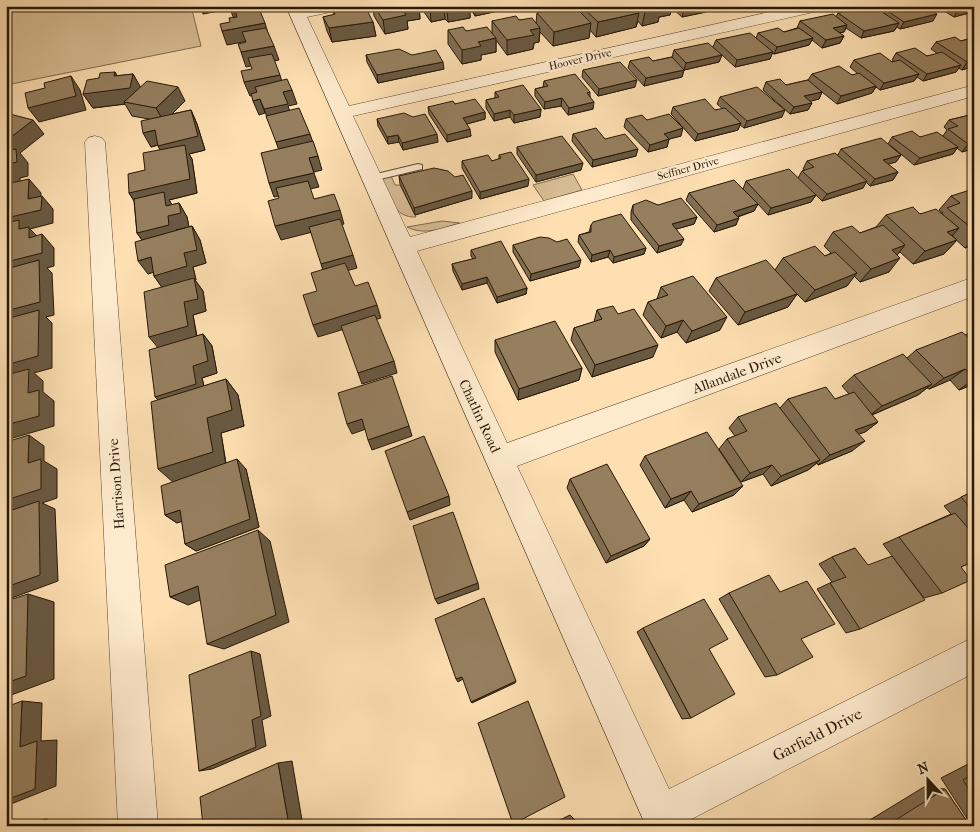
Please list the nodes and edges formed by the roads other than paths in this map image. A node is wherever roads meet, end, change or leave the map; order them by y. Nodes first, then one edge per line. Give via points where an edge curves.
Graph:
1 (339, 6) edge
2 (818, 6) edge
3 (296, 10) edge
4 (974, 90) edge
5 (342, 112) junction
6 (95, 142) dead end
7 (418, 167) dead end
8 (372, 178) junction
9 (403, 247) junction
10 (974, 286) edge
11 (500, 459) junction
12 (974, 654) edge
13 (663, 820) edge
14 (138, 826) edge

1 - 3 street
2 - 5 street, Hoover Drive
3 - 5 street, Chatlin Road
4 - 9 street, Seffner Drive
5 - 8 street, Chatlin Road
6 - 14 street, Harrison Drive
7 - 8 lane
8 - 9 street, Chatlin Road
9 - 11 street, Chatlin Road
10 - 11 street, Allandale Drive
11 - 13 street, Chatlin Road
12 - 13 street, Garfield Drive

